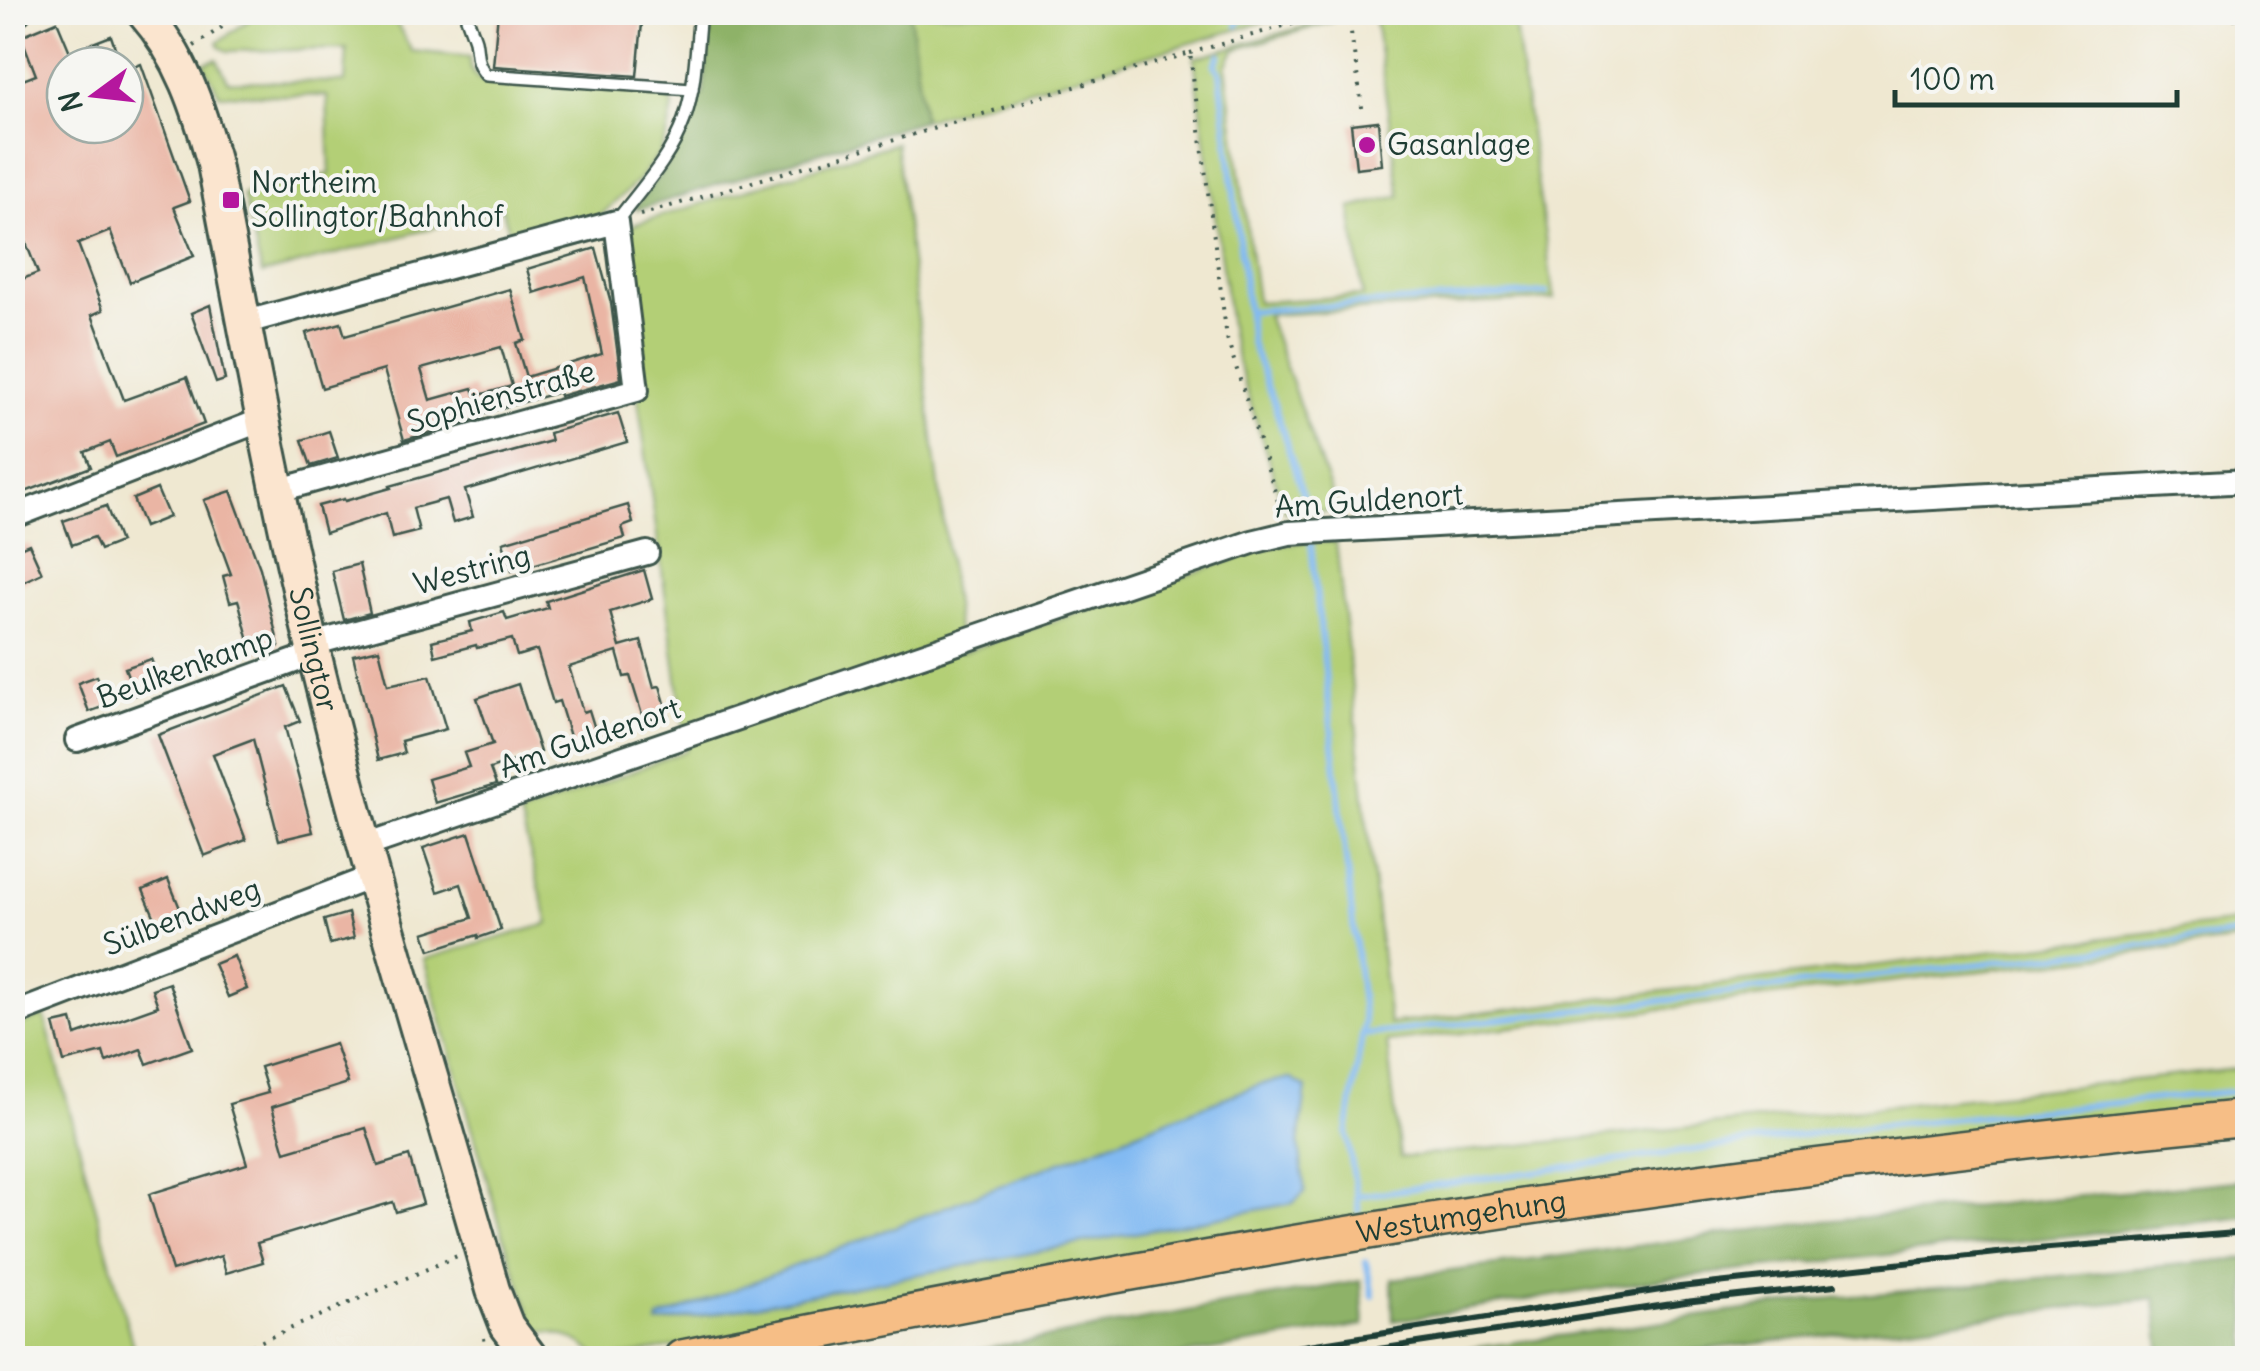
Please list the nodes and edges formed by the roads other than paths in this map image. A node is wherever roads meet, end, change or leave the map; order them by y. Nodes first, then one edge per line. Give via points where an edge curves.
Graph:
1 (143, 12) edge
2 (465, 12) edge
3 (700, 12) edge
4 (692, 89) junction
5 (616, 222) junction
6 (243, 322) junction
7 (262, 420) junction
8 (2248, 480) edge
9 (276, 492) junction
10 (12, 517) edge
11 (648, 553) dead end
12 (313, 649) junction
13 (76, 740) dead end
14 (369, 861) junction
15 (12, 1015) edge
16 (2248, 1118) edge
17 (493, 1290) junction
18 (499, 1358) edge
19 (531, 1358) edge
20 (682, 1358) edge

1 - 6 main road, Sollingtor via 173,53 198,106
2 - 4 lane via 486,75
3 - 4 lane
4 - 5 lane via 665,157
5 - 6 street
5 - 9 street, Sophienstraße via 637,390
6 - 7 main road, Sollingtor
7 - 9 main road, Sollingtor
7 - 10 street
8 - 14 street, Am Guldenort via 1288,533
9 - 12 main road, Sollingtor
11 - 12 street, Westring
12 - 13 street, Beulkenkamp
12 - 14 main road, Sollingtor
14 - 15 street, Sülbendweg
14 - 17 main road, Sollingtor
16 - 20 main road, Westumgehung via 1600,1195 950,1305
17 - 18 main road, Sollingtor
17 - 19 main road, Sollingtor via 507,1326

